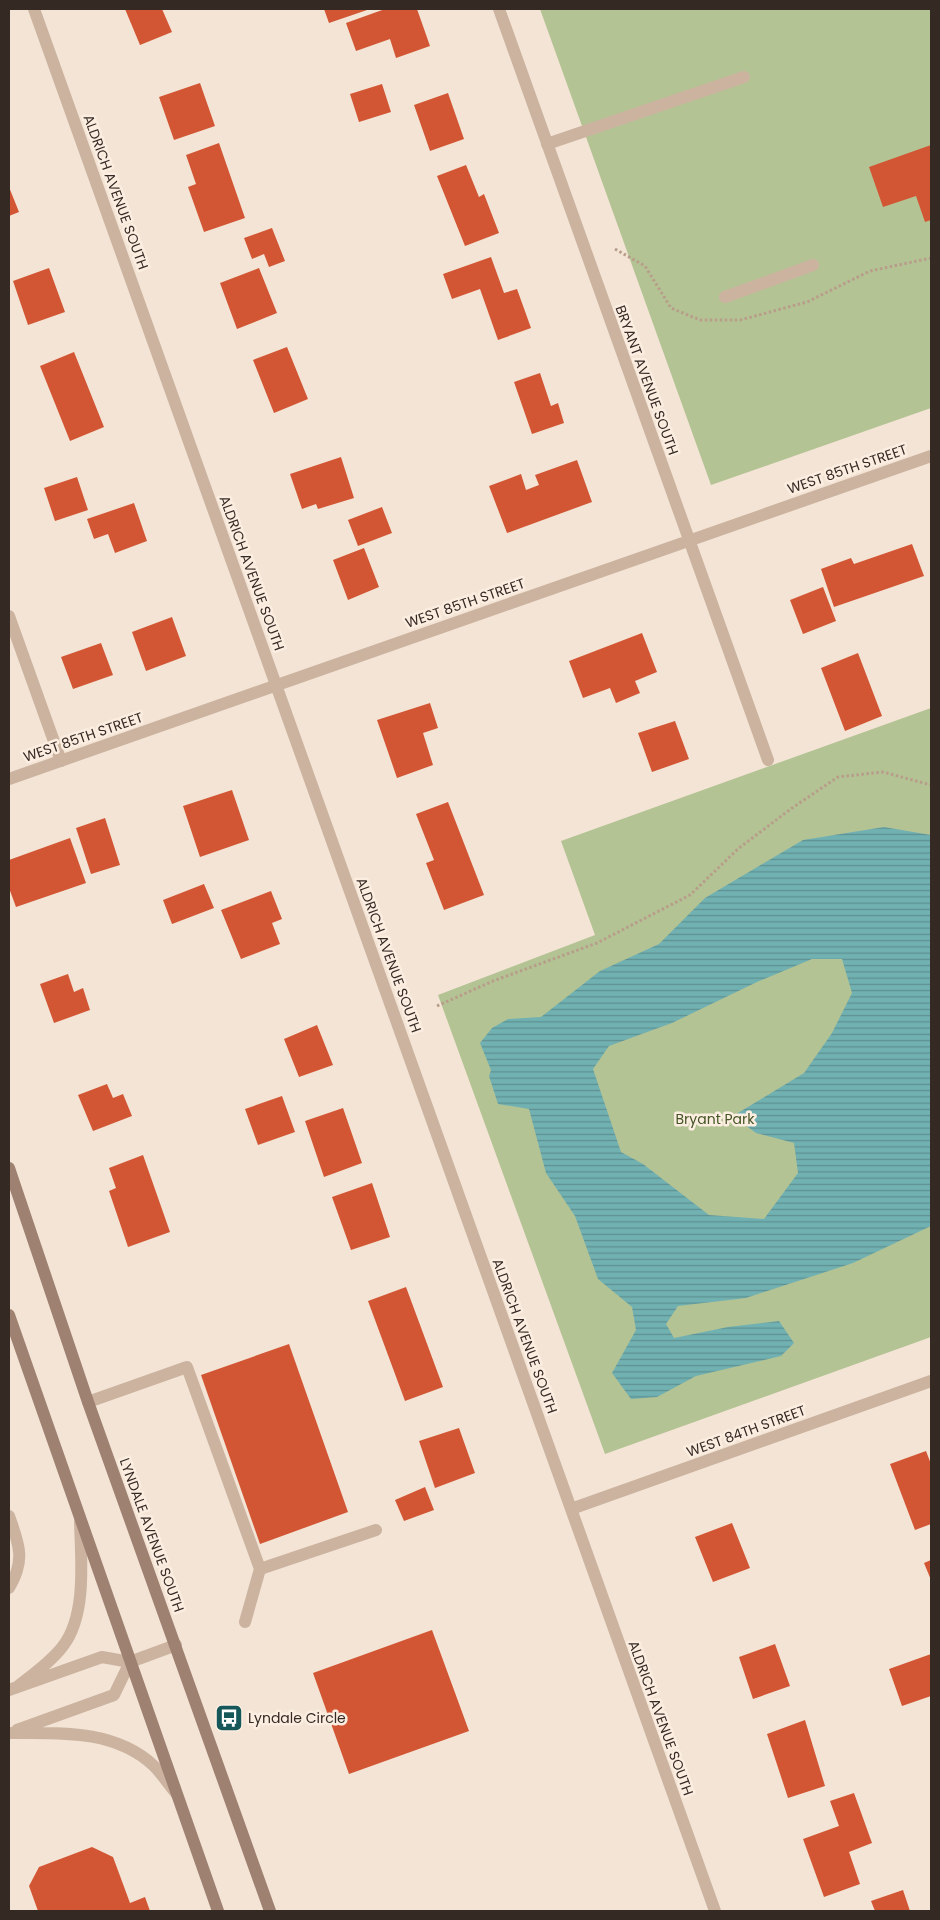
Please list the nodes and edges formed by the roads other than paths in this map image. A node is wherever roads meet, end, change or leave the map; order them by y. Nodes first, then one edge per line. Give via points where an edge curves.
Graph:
1 (34, 9) edge
2 (499, 9) edge
3 (744, 77) dead end
4 (547, 144) junction
5 (813, 265) dead end
6 (725, 297) dead end
7 (931, 456) edge
8 (689, 541) junction
9 (9, 616) edge
10 (277, 685) junction
11 (768, 760) dead end
12 (61, 761) junction
13 (9, 779) edge
14 (9, 1168) edge
15 (10, 1325) edge
16 (931, 1381) edge
17 (88, 1402) junction
18 (571, 1509) junction
19 (9, 1516) edge
20 (80, 1520) junction
21 (376, 1530) dead end
22 (260, 1569) junction
23 (11, 1581) edge
24 (245, 1622) dead end
25 (176, 1645) junction
26 (130, 1662) junction
27 (13, 1689) edge
28 (9, 1733) edge
29 (178, 1796) junction
30 (218, 1911) edge
31 (270, 1911) edge
32 (715, 1911) edge

1 - 10 street, ALDRICH AVENUE SOUTH
2 - 4 street, BRYANT AVENUE SOUTH
3 - 4 street
4 - 8 street, BRYANT AVENUE SOUTH
5 - 6 street
7 - 8 street, WEST 85TH STREET
8 - 10 street, WEST 85TH STREET
8 - 11 street, BRYANT AVENUE SOUTH
9 - 12 street
10 - 12 street, WEST 85TH STREET
10 - 18 street, ALDRICH AVENUE SOUTH
12 - 13 street, WEST 85TH STREET
14 - 17 main road, LYNDALE AVENUE SOUTH
15 - 20 main road
16 - 18 street, WEST 84TH STREET
17 - 22 street via 187,1367
17 - 25 main road, LYNDALE AVENUE SOUTH
18 - 32 street, ALDRICH AVENUE SOUTH
19 - 23 street via 20,1561
20 - 26 main road
20 - 27 street via 82,1580 73,1626 64,1645 52,1659
21 - 22 street
22 - 24 street
25 - 26 street
25 - 31 main road, LYNDALE AVENUE SOUTH
26 - 27 street via 102,1657
26 - 28 street via 114,1694
26 - 29 main road
28 - 29 street via 72,1734 111,1742 137,1753 154,1767
29 - 30 main road

